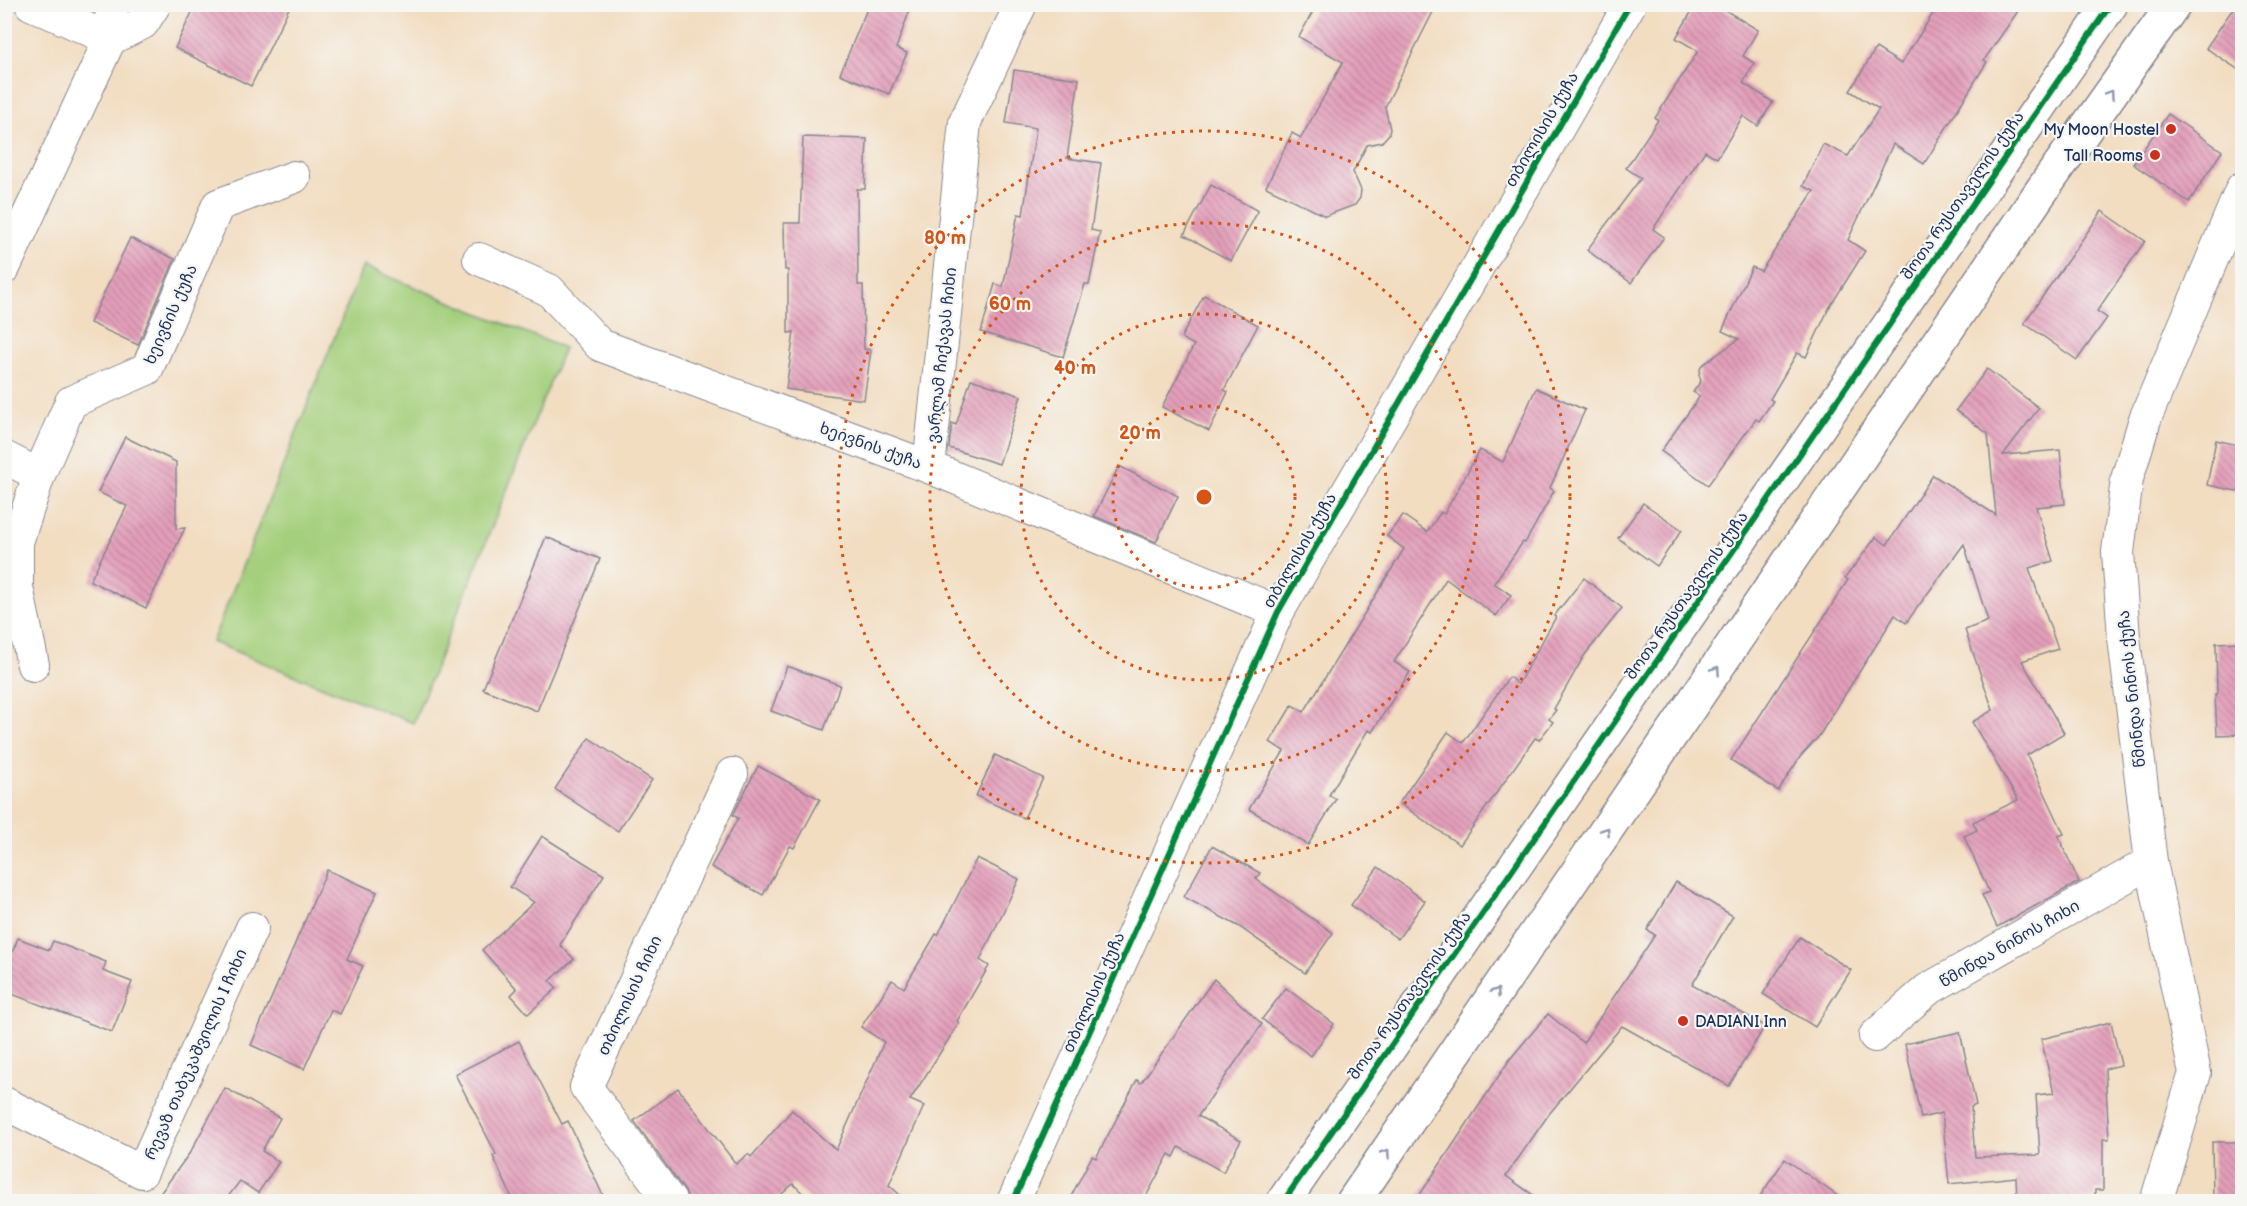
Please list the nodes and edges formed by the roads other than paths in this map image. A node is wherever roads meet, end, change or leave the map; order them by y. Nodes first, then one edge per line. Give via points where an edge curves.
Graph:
1 (31, 4) edge
2 (112, 4) edge
3 (155, 4) edge
4 (1021, 4) edge
5 (2111, 4) edge
6 (2174, 4) edge
7 (1619, 7) edge
8 (110, 39) junction
9 (294, 177) dead end
10 (2242, 188) edge
11 (479, 259) dead end
12 (4, 267) edge
13 (4, 457) edge
14 (929, 467) junction
15 (39, 475) junction
16 (1278, 612) junction
17 (33, 665) dead end
18 (732, 774) dead end
19 (2151, 862) junction
20 (252, 928) dead end
21 (1875, 1036) dead end
22 (4, 1104) edge
23 (671, 1202) edge
24 (1013, 1202) edge
25 (1283, 1202) edge
26 (1353, 1202) edge
27 (2156, 1202) edge

1 - 8 street
2 - 8 street
3 - 8 street via 143,23
4 - 14 street, ვარლამ ჩიქავას ჩიხი via 965,122
5 - 25 street, შოთა რუსთაველის ქუჩა
26 -> 6 street via 2040,193
7 - 16 street, თბილისის ქუჩა
8 - 12 street
9 - 15 street, ხეივნის ქუჩა via 218,205 147,369 71,402
10 - 19 street, წმინდა ნინოს ქუჩა via 2145,419 2127,479 2118,552 2124,638
11 - 14 street, ხეივნის ქუჩა via 549,290 600,345
13 - 15 street
14 - 16 street, ხეივნის ქუჩა
15 - 17 street, ხეივნის ქუჩა via 17,542 17,587
16 - 24 street, თბილისის ქუჩა
18 - 23 street, თბილისის ჩიხი via 586,1087
19 - 21 street, წმინდა ნინოს ჩიხი via 1927,990
19 - 27 street, წმინდა ნინოს ქუჩა via 2195,1073
20 - 22 street, რევაზ თაბუკაშვილის I ჩიხი via 142,1172

